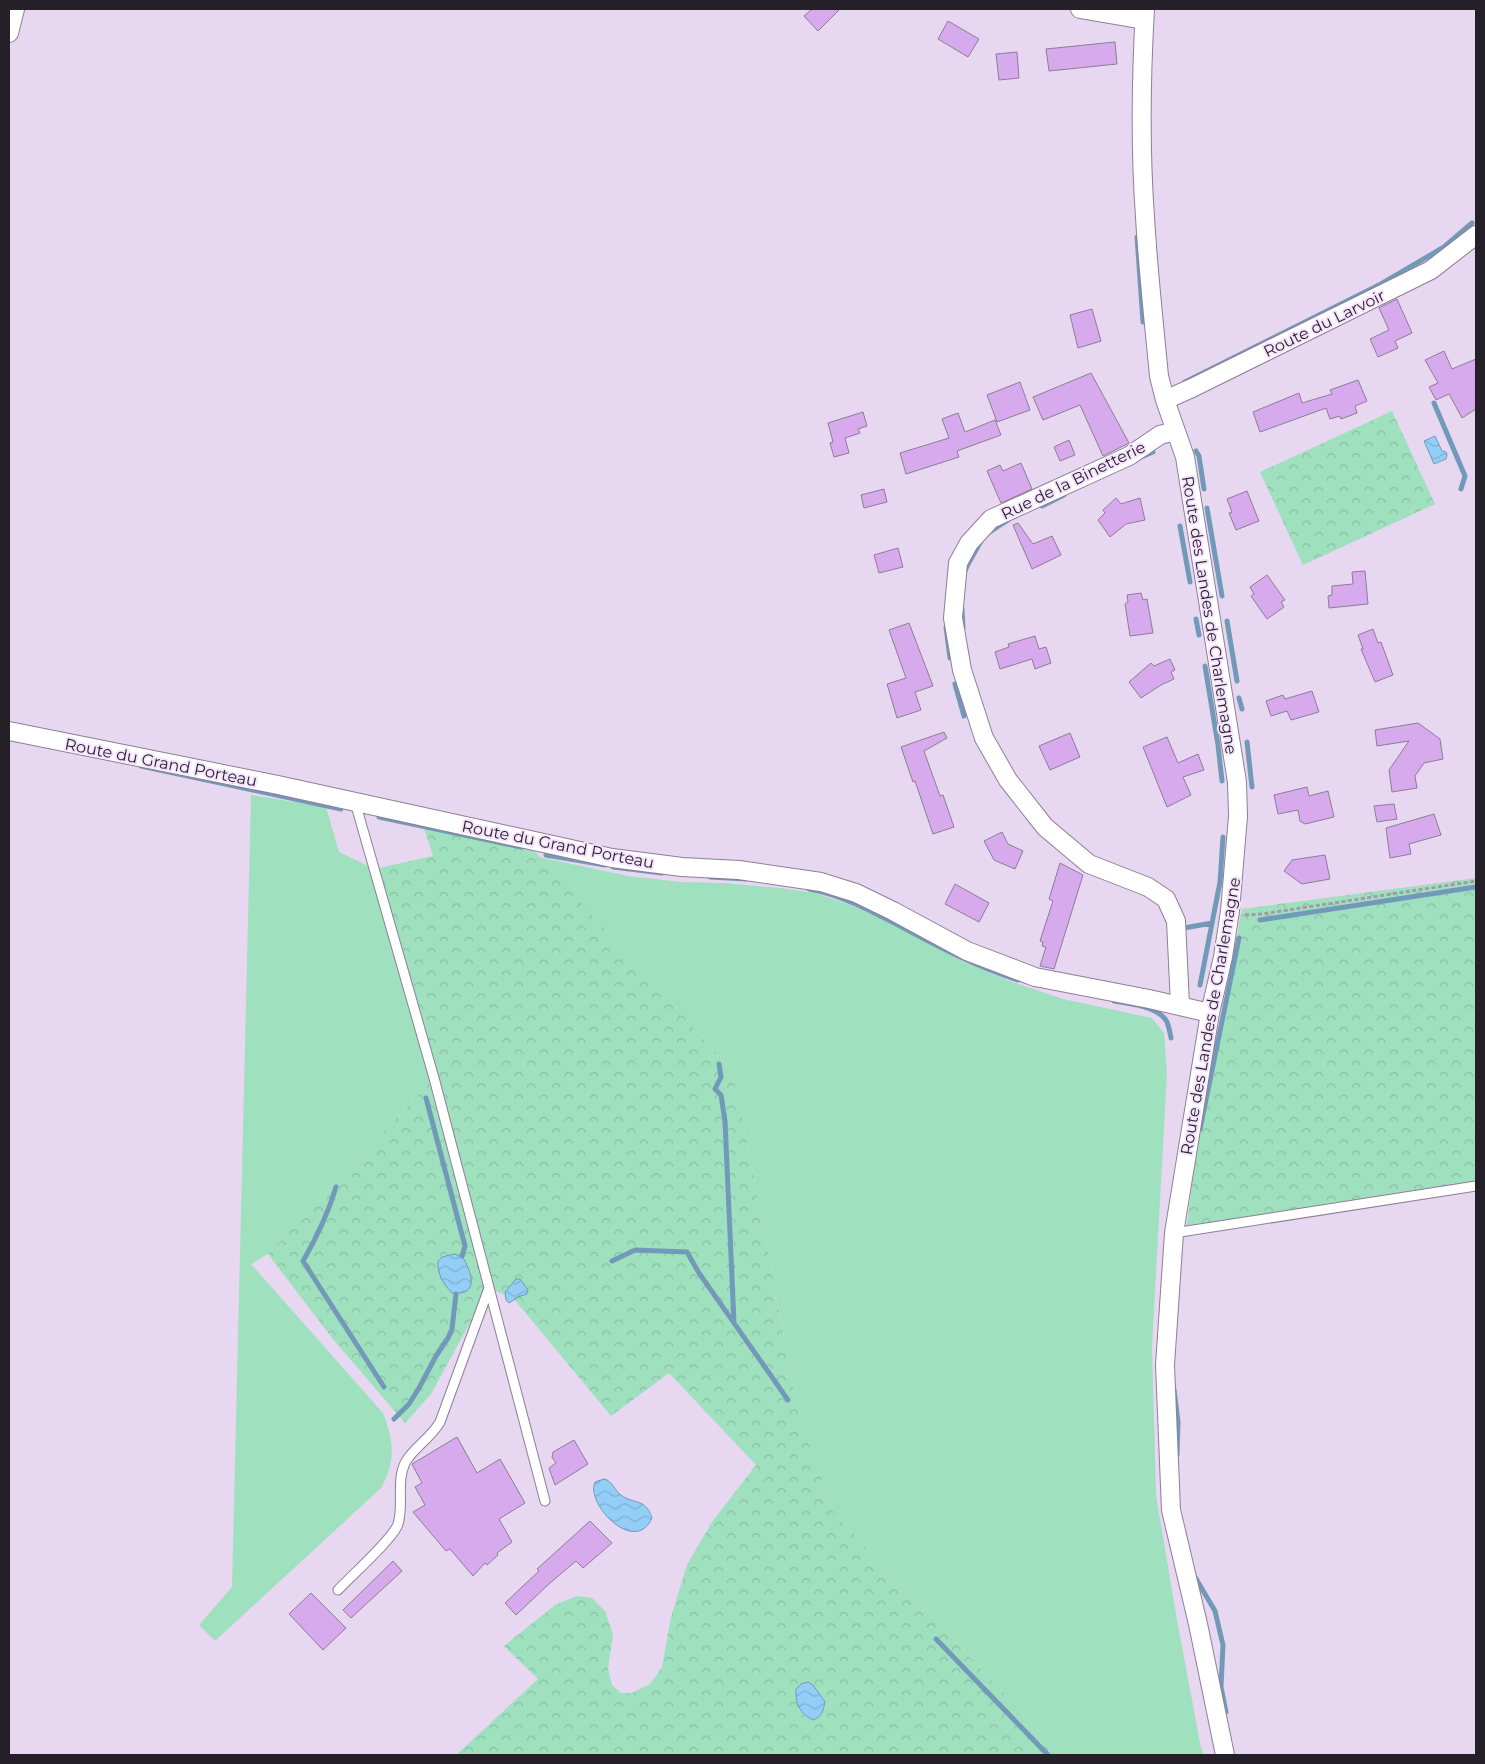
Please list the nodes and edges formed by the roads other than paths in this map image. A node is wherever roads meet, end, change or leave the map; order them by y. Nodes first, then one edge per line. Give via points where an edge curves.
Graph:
1 (15, 9) edge
2 (1080, 9) edge
3 (1145, 14) edge
4 (9, 33) edge
5 (1476, 235) edge
6 (1165, 400) junction
7 (1175, 431) junction
8 (9, 732) edge
9 (355, 802) junction
10 (1180, 1005) junction
11 (1210, 1013) junction
12 (1476, 1186) edge
13 (1174, 1233) junction
14 (489, 1288) junction
15 (545, 1502) dead end
16 (338, 1590) dead end
17 (1225, 1755) edge

1 - 4 street
2 - 3 street
3 - 6 street, Route des Landes de Charlemagne via 1142,103 1145,218 1159,376
5 - 6 street, Route du Larvoir via 1431,270
6 - 7 street, Route des Landes de Charlemagne
7 - 10 street, Rue de la Binetterie via 1160,435 1129,456 991,519 969,543 958,563 953,618 962,670 984,738 1020,796 1045,827 1089,864 1148,886 1166,899 1176,921
7 - 11 street, Route des Landes de Charlemagne via 1184,457 1237,782 1238,816 1230,911
8 - 9 street, Route du Grand Porteau
9 - 10 street, Route du Grand Porteau via 612,858 822,882 856,893 967,951 1035,977
9 - 14 lane via 431,1068
10 - 11 street, Route du Grand Porteau
11 - 13 street, Route des Landes de Charlemagne
12 - 13 lane
13 - 17 street, Route des Landes de Charlemagne via 1165,1364 1171,1510
14 - 15 lane
14 - 16 lane via 440,1422 406,1461 402,1473 400,1514 394,1533

